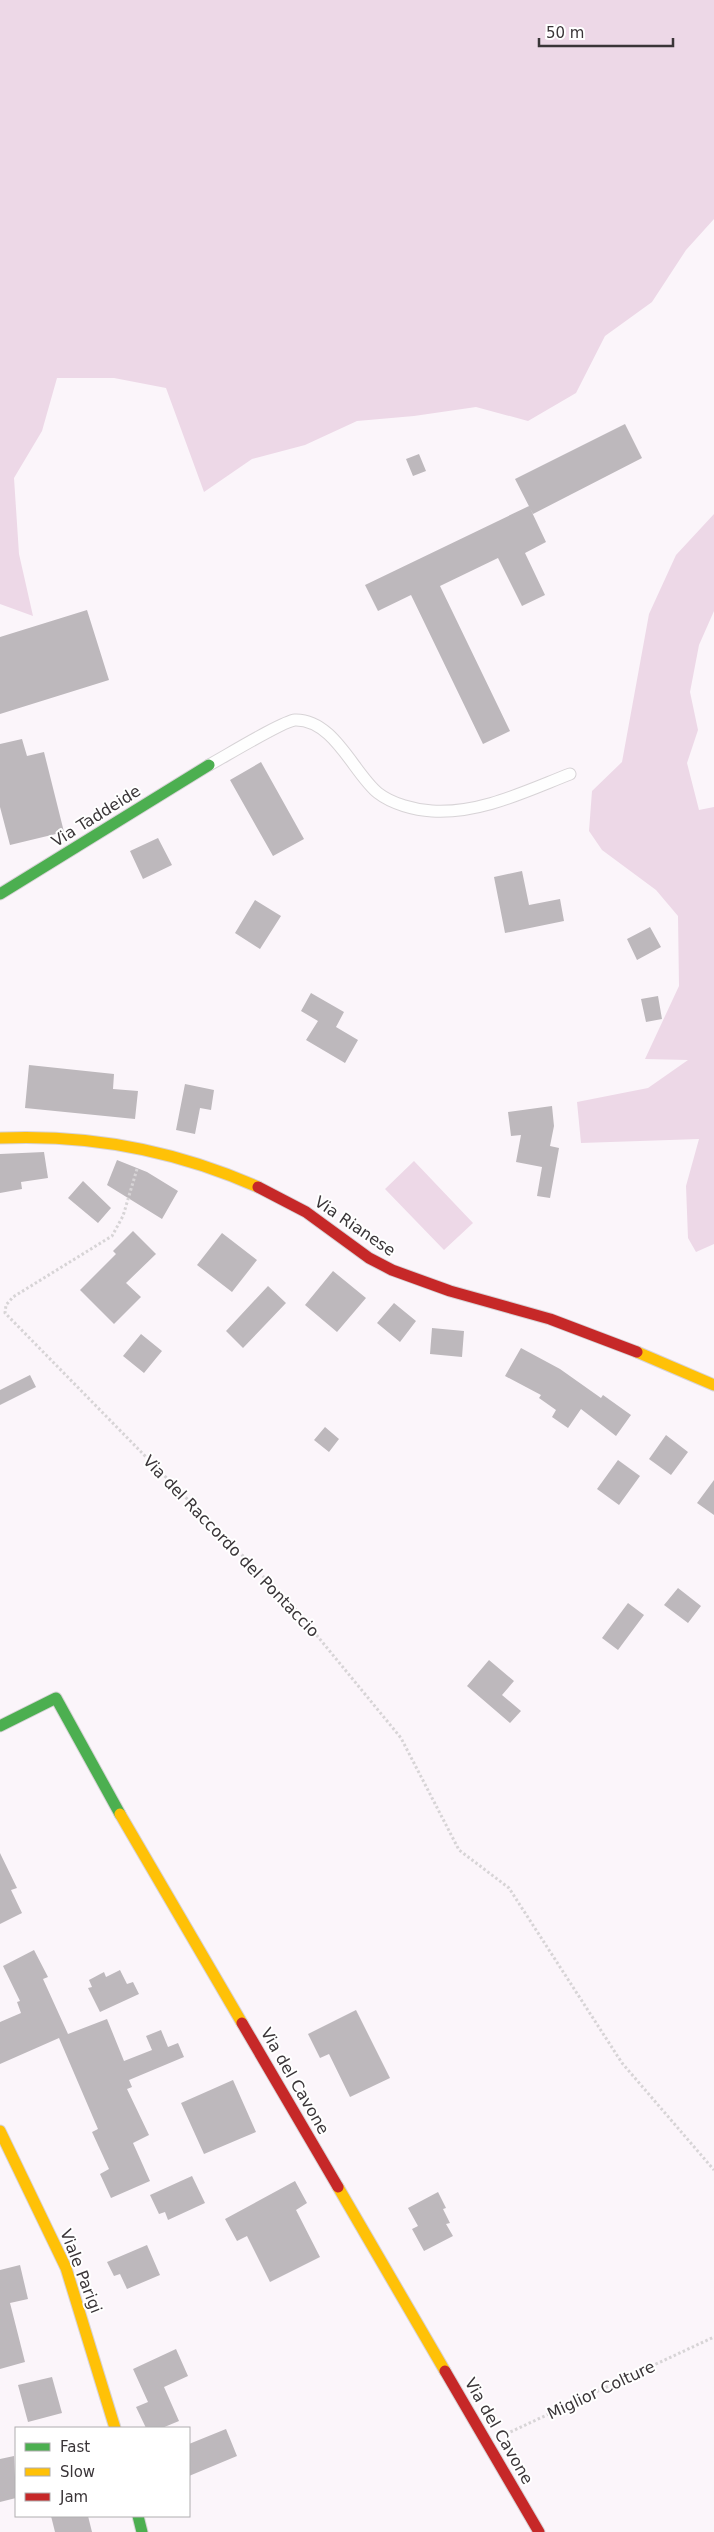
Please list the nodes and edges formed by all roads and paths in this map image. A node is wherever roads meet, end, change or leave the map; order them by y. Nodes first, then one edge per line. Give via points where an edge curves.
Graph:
1 (209, 765) joint
2 (570, 774) dead end
3 (0, 894) edge
4 (0, 1138) edge
5 (144, 1147) junction
6 (714, 1385) edge
7 (0, 1726) edge
8 (0, 2131) edge
9 (714, 2170) edge
10 (714, 2338) edge
11 (115, 2427) edge
12 (487, 2442) junction
13 (138, 2517) edge
14 (142, 2532) edge
15 (539, 2532) edge

1 - 2 lane via 294,720 312,725 334,740 379,794 417,809 472,808
1 - 3 street, Via Taddeide
4 - 5 street, Via Rianese via 75,1136
5 - 6 street, Via Rianese via 266,1191 307,1213 362,1253 392,1270 459,1295 578,1329
5 - 9 path, Via del Raccordo del Pontaccio via 123,1216 112,1236 12,1297 5,1313 302,1617 401,1738 459,1850 509,1888 622,2063
7 - 12 street, Via del Cavone via 56,1698 103,1785
8 - 11 street, Viale Parigi via 66,2268
10 - 12 path, Miglior Colture
12 - 15 street, Via del Cavone
13 - 14 street

